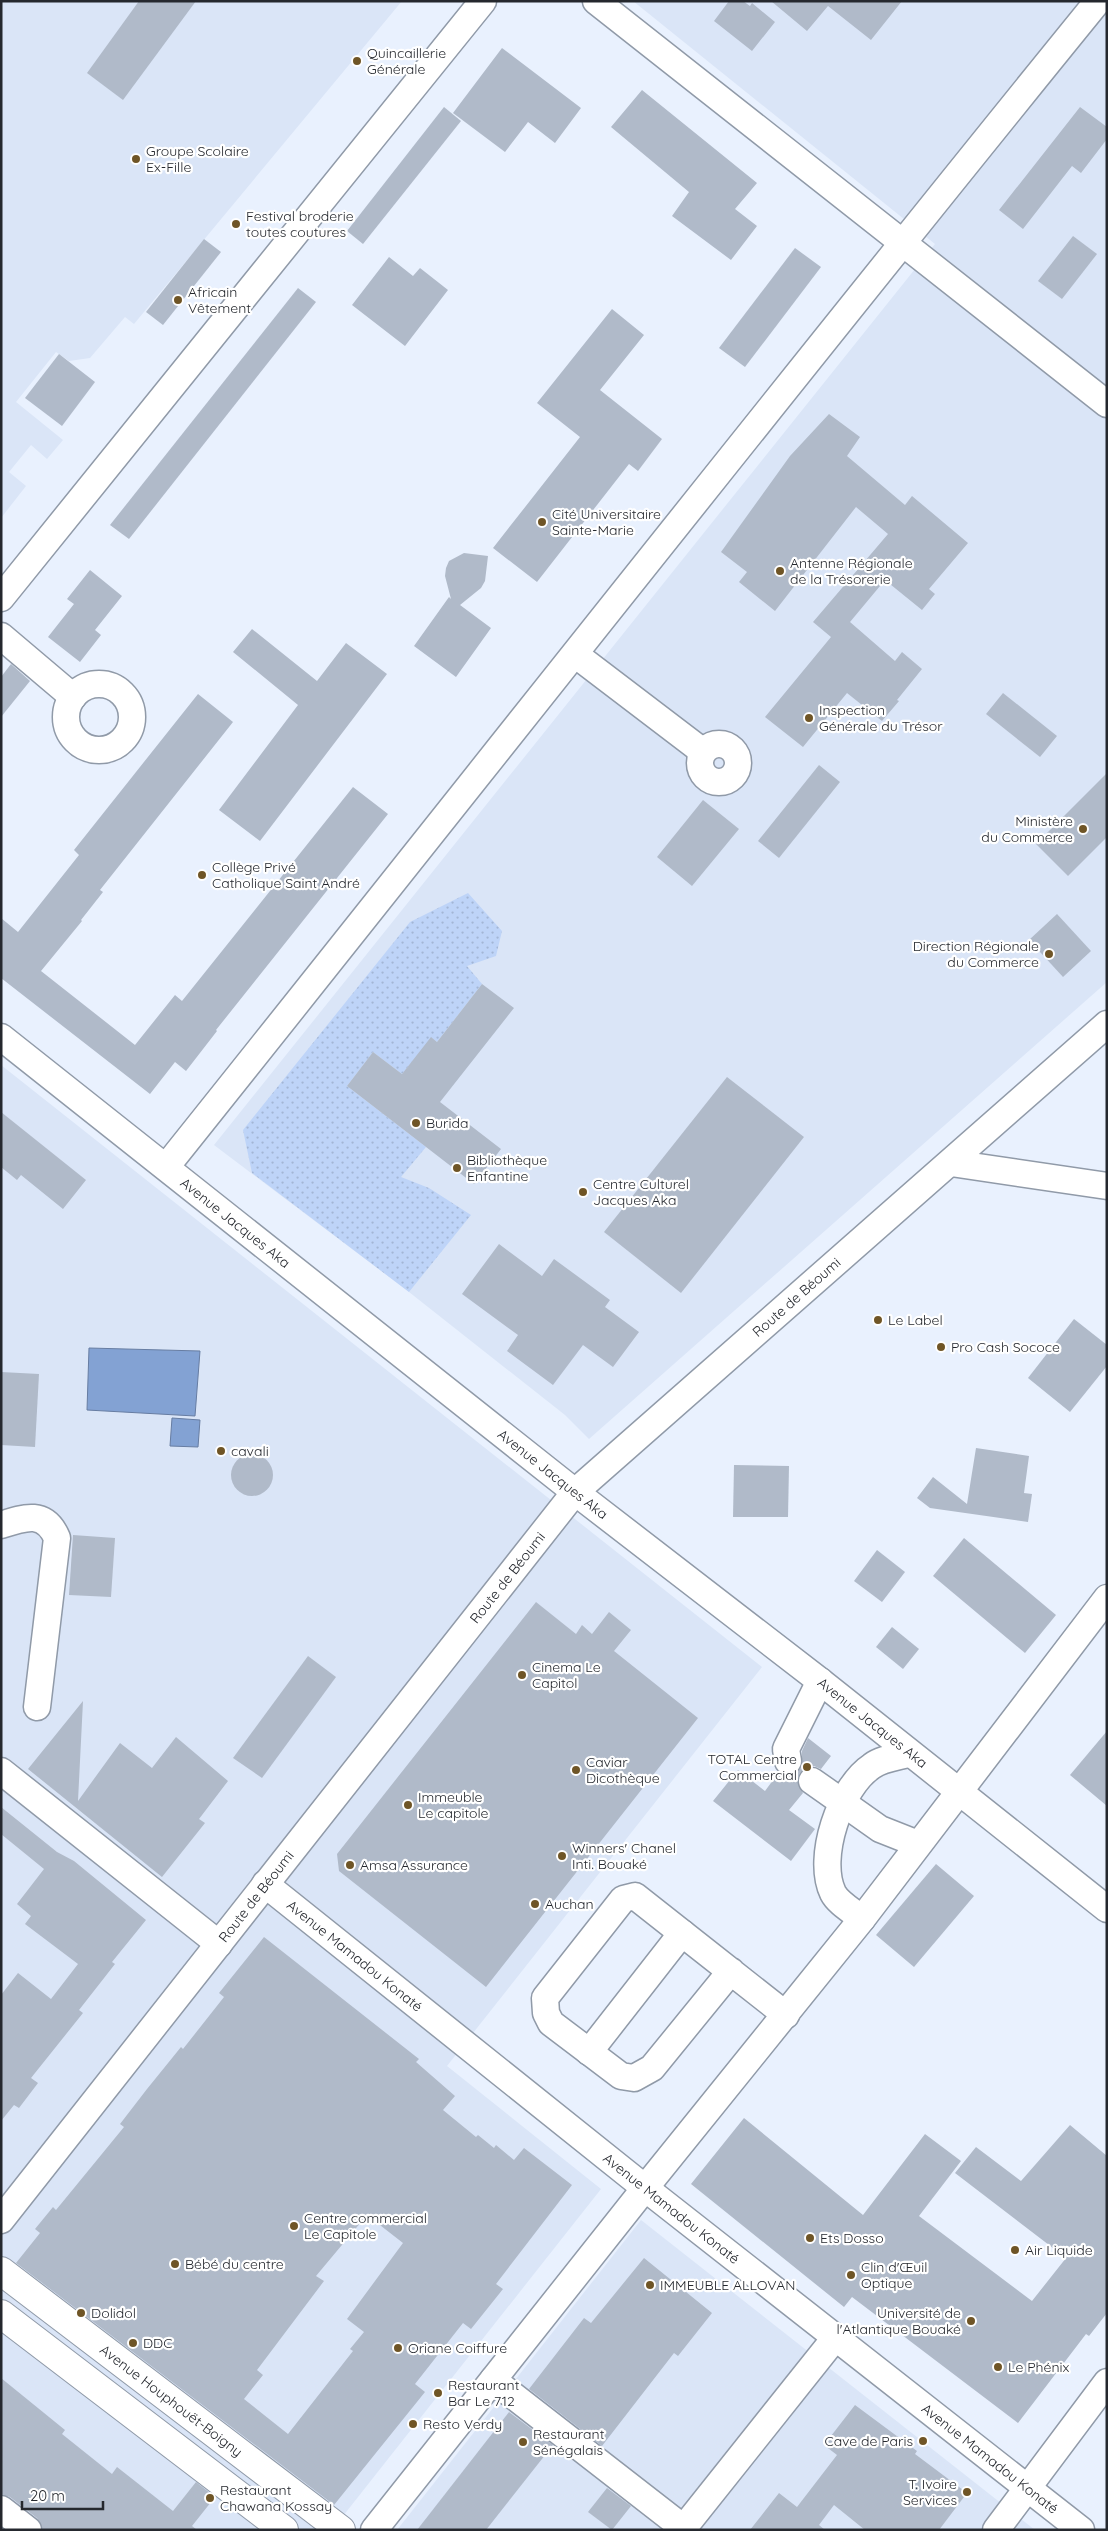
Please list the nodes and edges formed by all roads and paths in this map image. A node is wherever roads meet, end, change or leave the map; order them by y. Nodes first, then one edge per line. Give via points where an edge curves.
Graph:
1 (483, 1) edge
2 (596, 1) edge
3 (1098, 1) edge
4 (901, 243) junction
5 (1107, 404) edge
6 (1, 598) edge
7 (1, 636) edge
8 (576, 655) junction
9 (73, 697) dead end
10 (702, 751) dead end
11 (1107, 1024) edge
12 (1, 1037) edge
13 (951, 1163) junction
14 (166, 1167) junction
15 (1107, 1186) edge
16 (575, 1492) junction
17 (1, 1525) edge
18 (1107, 1598) edge
19 (820, 1681) junction
20 (37, 1707) dead end
21 (908, 1754) junction
22 (788, 1761) dead end
23 (1, 1771) edge
24 (812, 1781) dead end
25 (959, 1793) junction
26 (842, 1804) junction
27 (918, 1844) junction
28 (265, 1884) junction
29 (1107, 1909) edge
30 (862, 1919) junction
31 (682, 1933) junction
32 (219, 1944) junction
33 (731, 1971) junction
34 (786, 2015) junction
35 (589, 2052) junction
36 (645, 2188) junction
37 (1, 2220) edge
38 (1, 2271) edge
39 (1, 2314) edge
40 (835, 2338) junction
41 (493, 2380) junction
42 (1107, 2382) edge
43 (1029, 2488) junction
44 (1, 2509) edge
45 (684, 2529) edge
46 (28, 2530) edge
47 (284, 2530) edge
48 (342, 2530) edge
49 (374, 2530) edge
50 (996, 2530) edge
51 (1081, 2530) edge

1 - 6 street
2 - 4 street
3 - 4 street
4 - 5 street
4 - 8 street
7 - 9 street
8 - 10 street
8 - 14 street
11 - 13 street, Route de Béoumi
12 - 14 street, Avenue Jacques Aka
13 - 15 street
13 - 16 street, Route de Béoumi
14 - 16 street, Avenue Jacques Aka
16 - 19 street, Avenue Jacques Aka
16 - 28 street, Route de Béoumi
17 - 20 street via 26,1517 43,1519 53,1528 57,1538
18 - 25 street
19 - 21 street, Avenue Jacques Aka
19 - 22 street via 786,1749
21 - 25 street, Avenue Jacques Aka
21 - 26 street via 872,1765
23 - 32 street
24 - 26 street
25 - 27 street
25 - 29 street, Avenue Jacques Aka
26 - 27 street via 880,1830
26 - 30 street via 827,1852 828,1875 834,1895
27 - 30 street
28 - 32 street, Route de Béoumi
28 - 36 street, Avenue Mamadou Konaté
30 - 34 street
31 - 33 street
31 - 35 street
31 - 35 street via 635,1896 623,1900 545,1998 546,2013 551,2023
32 - 37 street, Route de Béoumi
33 - 34 street
33 - 35 street via 652,2068 634,2078 621,2076
34 - 36 street
36 - 40 street, Avenue Mamadou Konaté
36 - 41 street
38 - 48 highway, Avenue Houphouët-Boigny
39 - 47 highway
40 - 43 street, Avenue Mamadou Konaté
40 - 45 street
41 - 45 street
41 - 49 street
42 - 43 street
43 - 50 street
43 - 51 street, Avenue Mamadou Konaté
44 - 46 street

